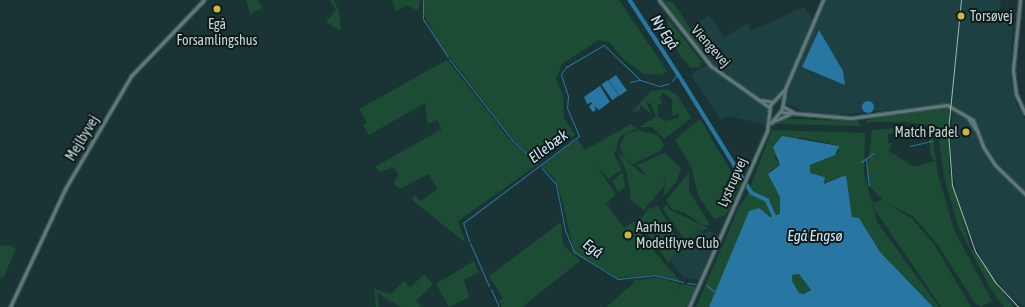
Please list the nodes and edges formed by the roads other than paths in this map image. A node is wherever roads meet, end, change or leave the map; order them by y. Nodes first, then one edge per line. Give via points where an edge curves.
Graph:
1 (204, 0) edge
2 (659, 0) edge
3 (823, 0) edge
4 (1020, 0) edge
5 (785, 89) junction
6 (756, 98) junction
7 (774, 101) junction
8 (782, 105) junction
9 (770, 109) junction
10 (779, 113) junction
11 (1025, 113) edge
12 (802, 115) junction
13 (815, 117) junction
14 (768, 130) junction
15 (1025, 194) edge
16 (10, 307) edge
17 (689, 307) edge

1 - 16 street, Mejlbyvej via 131,76 65,189
2 - 6 street, Viengevej via 711,66
3 - 5 street
4 - 11 street via 1013,70 1016,94
5 - 7 street
5 - 8 street
6 - 7 street, Viengevej
6 - 9 street, Viengevej
7 - 8 street, Viengevej
7 - 9 street, Lystrupvej
8 - 10 street, Lystrupvej
8 - 12 street
9 - 10 street, Viengevej
9 - 14 street, Lystrupvej
10 - 12 street
10 - 14 street, Lystrupvej
12 - 13 street
13 - 14 street via 784,114
13 - 15 street via 856,118 938,105 958,110 974,124 984,148 995,165
14 - 17 street, Lystrupvej

